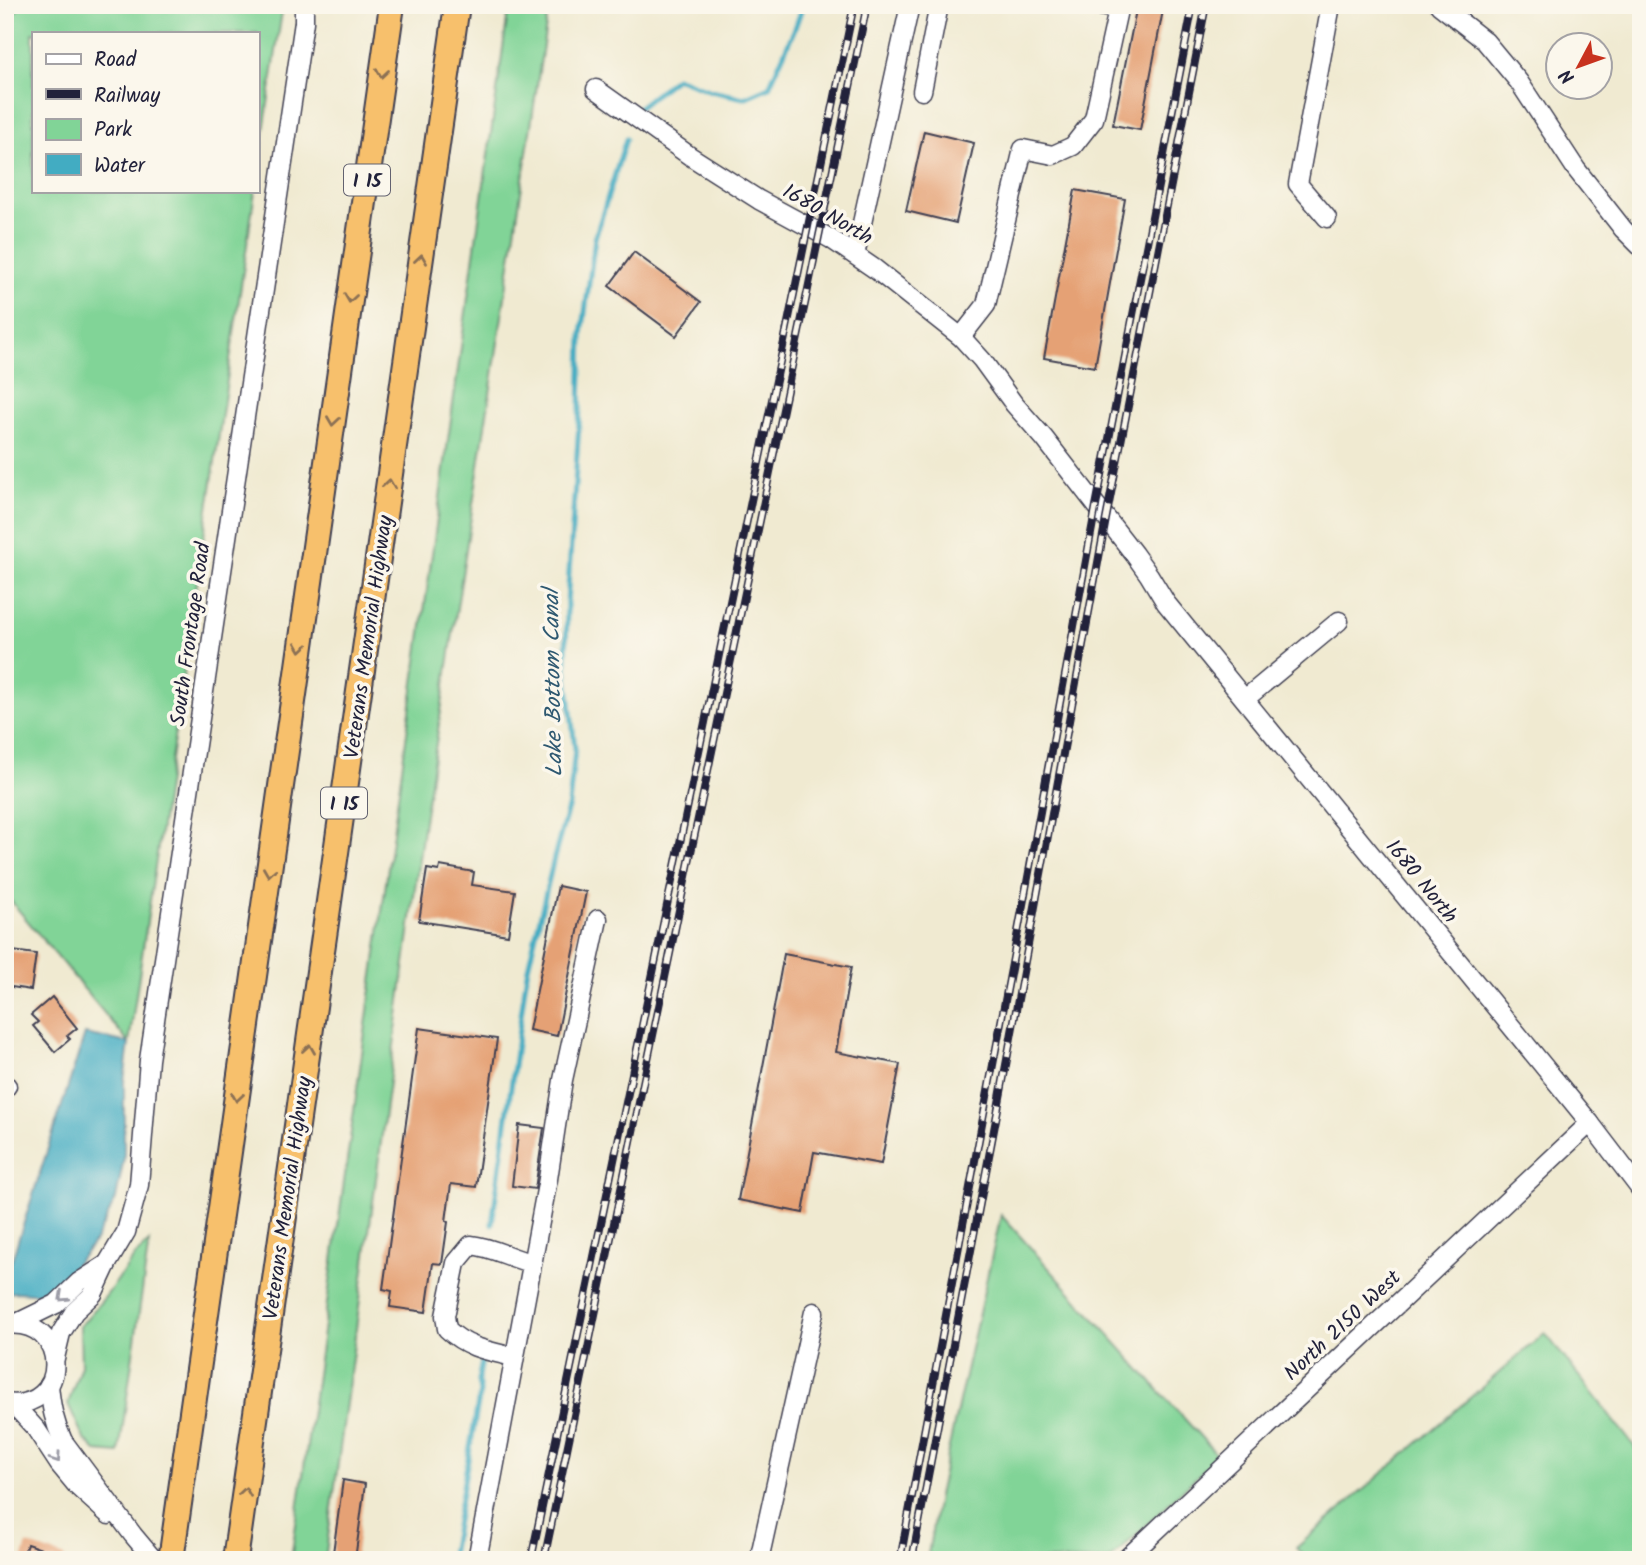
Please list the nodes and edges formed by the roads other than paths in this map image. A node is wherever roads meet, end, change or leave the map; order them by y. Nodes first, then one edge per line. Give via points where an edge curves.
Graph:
1 (304, 5) edge
2 (392, 5) edge
3 (457, 5) edge
4 (910, 5) edge
5 (939, 5) edge
6 (1097, 5) edge
7 (1331, 5) edge
8 (1439, 5) edge
9 (596, 89) dead end
10 (922, 91) dead end
11 (1327, 218) dead end
12 (1641, 247) edge
13 (855, 255) junction
14 (961, 337) junction
15 (1339, 621) dead end
16 (1245, 699) junction
17 (598, 919) dead end
18 (1590, 1123) junction
19 (1641, 1190) edge
20 (531, 1263) junction
21 (107, 1264) junction
22 (814, 1312) dead end
23 (8, 1325) edge
24 (514, 1357) junction
25 (55, 1358) junction
26 (49, 1385) junction
27 (10, 1404) edge
28 (133, 1535) junction
29 (153, 1560) edge
30 (171, 1560) edge
31 (235, 1560) edge
32 (477, 1560) edge
33 (759, 1560) edge
34 (1125, 1560) edge

1 - 21 street, South Frontage Road via 149,1060 139,1185 126,1232
2 -> 30 highway, I 15
31 -> 3 highway, Veterans Memorial Highway / I 15
4 - 13 street
5 - 10 street
6 - 14 street via 1118,10 1094,119 1073,146 1054,155 1023,149 986,305
7 - 11 street via 1297,184
8 - 12 street via 1485,41 1519,82 1576,169
9 - 13 street, 1680 North via 690,156
13 - 14 street, 1680 North
14 - 16 street, 1680 North via 1014,404 1049,464 1135,576 1166,603
15 - 16 street
16 - 18 street, 1680 North
17 - 20 street via 563,1080
18 - 19 street, 1680 North
18 - 34 street, North 2150 West
20 - 24 street
20 - 24 street via 471,1245 456,1263 445,1316 447,1329 462,1342
21 -> 23 street, South Frontage Road via 55,1304
21 - 25 street, South Frontage Road via 93,1294 61,1332
22 - 33 street
23 - 25 street via 25,1325 41,1334
24 - 32 street
25 - 26 street, South Frontage Road
26 - 27 street via 35,1400
26 - 28 street via 63,1441
27 -> 28 street via 36,1429 78,1487
28 - 29 street

